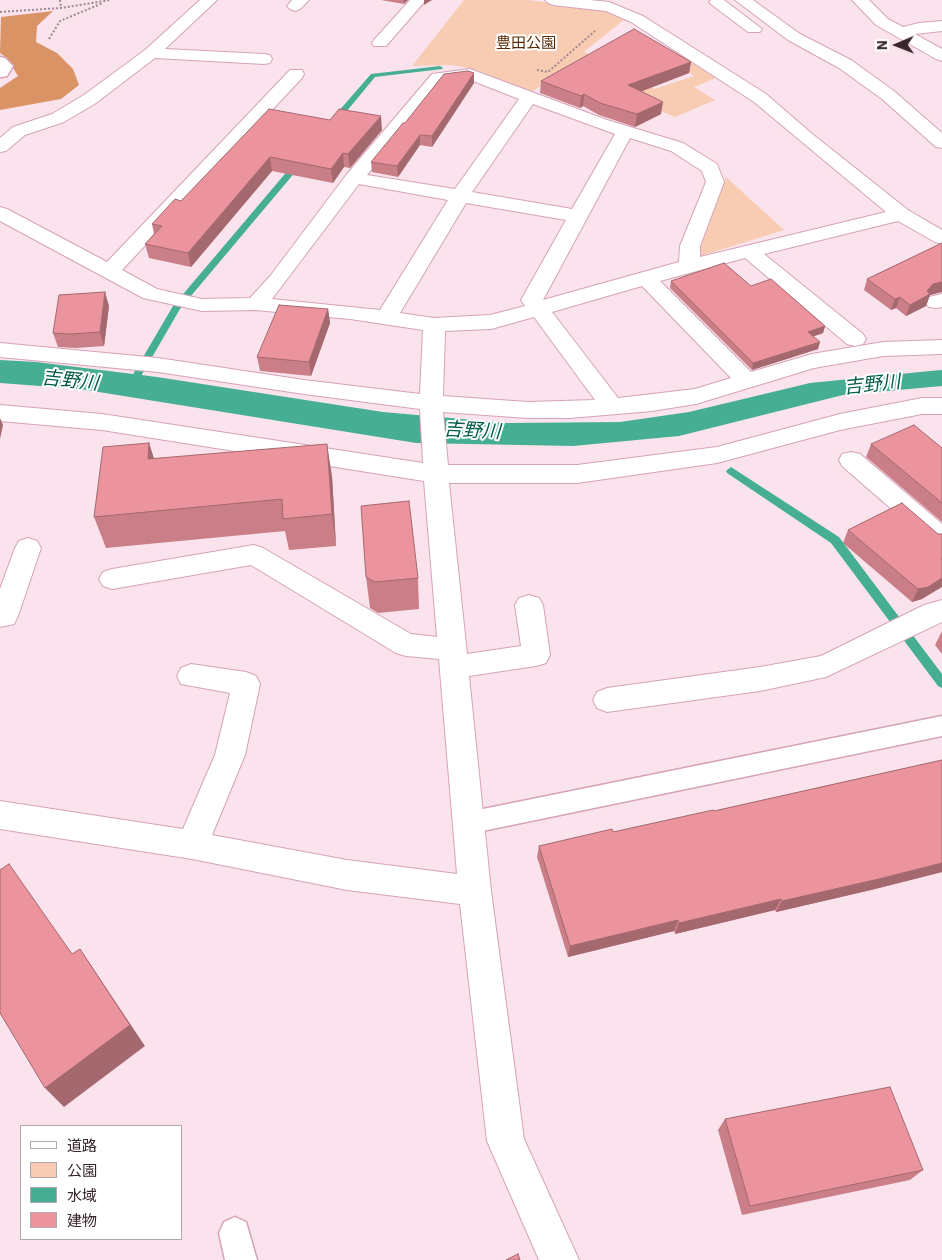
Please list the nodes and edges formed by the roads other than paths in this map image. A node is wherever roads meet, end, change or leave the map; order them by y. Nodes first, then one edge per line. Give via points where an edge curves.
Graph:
1 (209, 0) edge
2 (418, 0) edge
3 (553, 0) edge
4 (743, 0) edge
5 (860, 0) edge
6 (717, 2) dead end
7 (942, 26) edge
8 (901, 33) junction
9 (380, 43) dead end
10 (151, 53) junction
11 (942, 56) edge
12 (264, 59) dead end
13 (296, 74) dead end
14 (888, 95) junction
15 (529, 97) junction
16 (625, 132) junction
17 (942, 144) edge
18 (0, 147) edge
19 (354, 178) junction
20 (460, 196) junction
21 (0, 213) edge
22 (901, 214) junction
23 (578, 216) junction
24 (942, 218) edge
25 (922, 225) junction
26 (942, 238) edge
27 (749, 251) junction
28 (689, 266) junction
29 (109, 272) junction
30 (647, 279) junction
31 (256, 304) junction
32 (540, 310) junction
33 (386, 318) junction
34 (434, 326) junction
35 (855, 339) dead end
36 (942, 347) edge
37 (0, 350) edge
38 (747, 381) junction
39 (611, 406) junction
40 (942, 406) edge
41 (432, 408) junction
42 (0, 414) edge
43 (851, 460) dead end
44 (435, 465) junction
45 (942, 538) edge
46 (28, 548) dead end
47 (112, 579) dead end
48 (529, 605) dead end
49 (938, 612) edge
50 (0, 616) edge
51 (453, 658) junction
52 (191, 676) dead end
53 (607, 700) dead end
54 (942, 726) edge
55 (0, 815) edge
56 (468, 823) junction
57 (192, 845) junction
58 (475, 891) junction
59 (559, 1260) edge

1 - 10 street
2 - 9 street
3 - 22 street via 609,7 637,19 760,98
4 - 14 street via 794,37 845,64
5 - 8 street via 882,22
6 - 14 street via 773,42 844,83 864,93
7 - 8 street
8 - 11 street
10 - 12 street
10 - 18 street via 90,99 58,118 19,132
13 - 29 street
14 - 17 street
15 - 16 street
15 - 19 street via 470,74 438,78
15 - 20 street
16 - 23 street
16 - 28 street via 678,147 710,168 715,182 690,246
19 - 20 street
19 - 31 street
20 - 23 street
20 - 33 street
21 - 29 street
22 - 25 street
22 - 27 street
23 - 32 street via 532,300
24 - 25 street
25 - 26 street
27 - 28 street
27 - 35 street
28 - 30 street
29 - 31 street via 150,294 202,305
30 - 32 street
30 - 38 street
31 - 33 street
32 - 34 street via 491,322
32 - 39 street
33 - 34 street
34 - 41 street
36 - 38 street via 883,349 812,360
37 - 41 street via 158,365
38 - 39 street via 696,396
39 - 41 street via 570,410
40 - 44 street via 922,406 840,422 717,454 586,473
41 - 44 street
42 - 44 street via 102,422
43 - 45 street
44 - 51 street
46 - 50 street via 4,616
47 - 51 street via 254,555 406,645
48 - 51 street via 536,655
49 - 53 street via 826,666 760,679
51 - 56 street
52 - 57 street via 246,684 230,755
54 - 56 lane
55 - 57 street
56 - 58 street
57 - 58 street via 347,875
58 - 59 street via 506,1141

